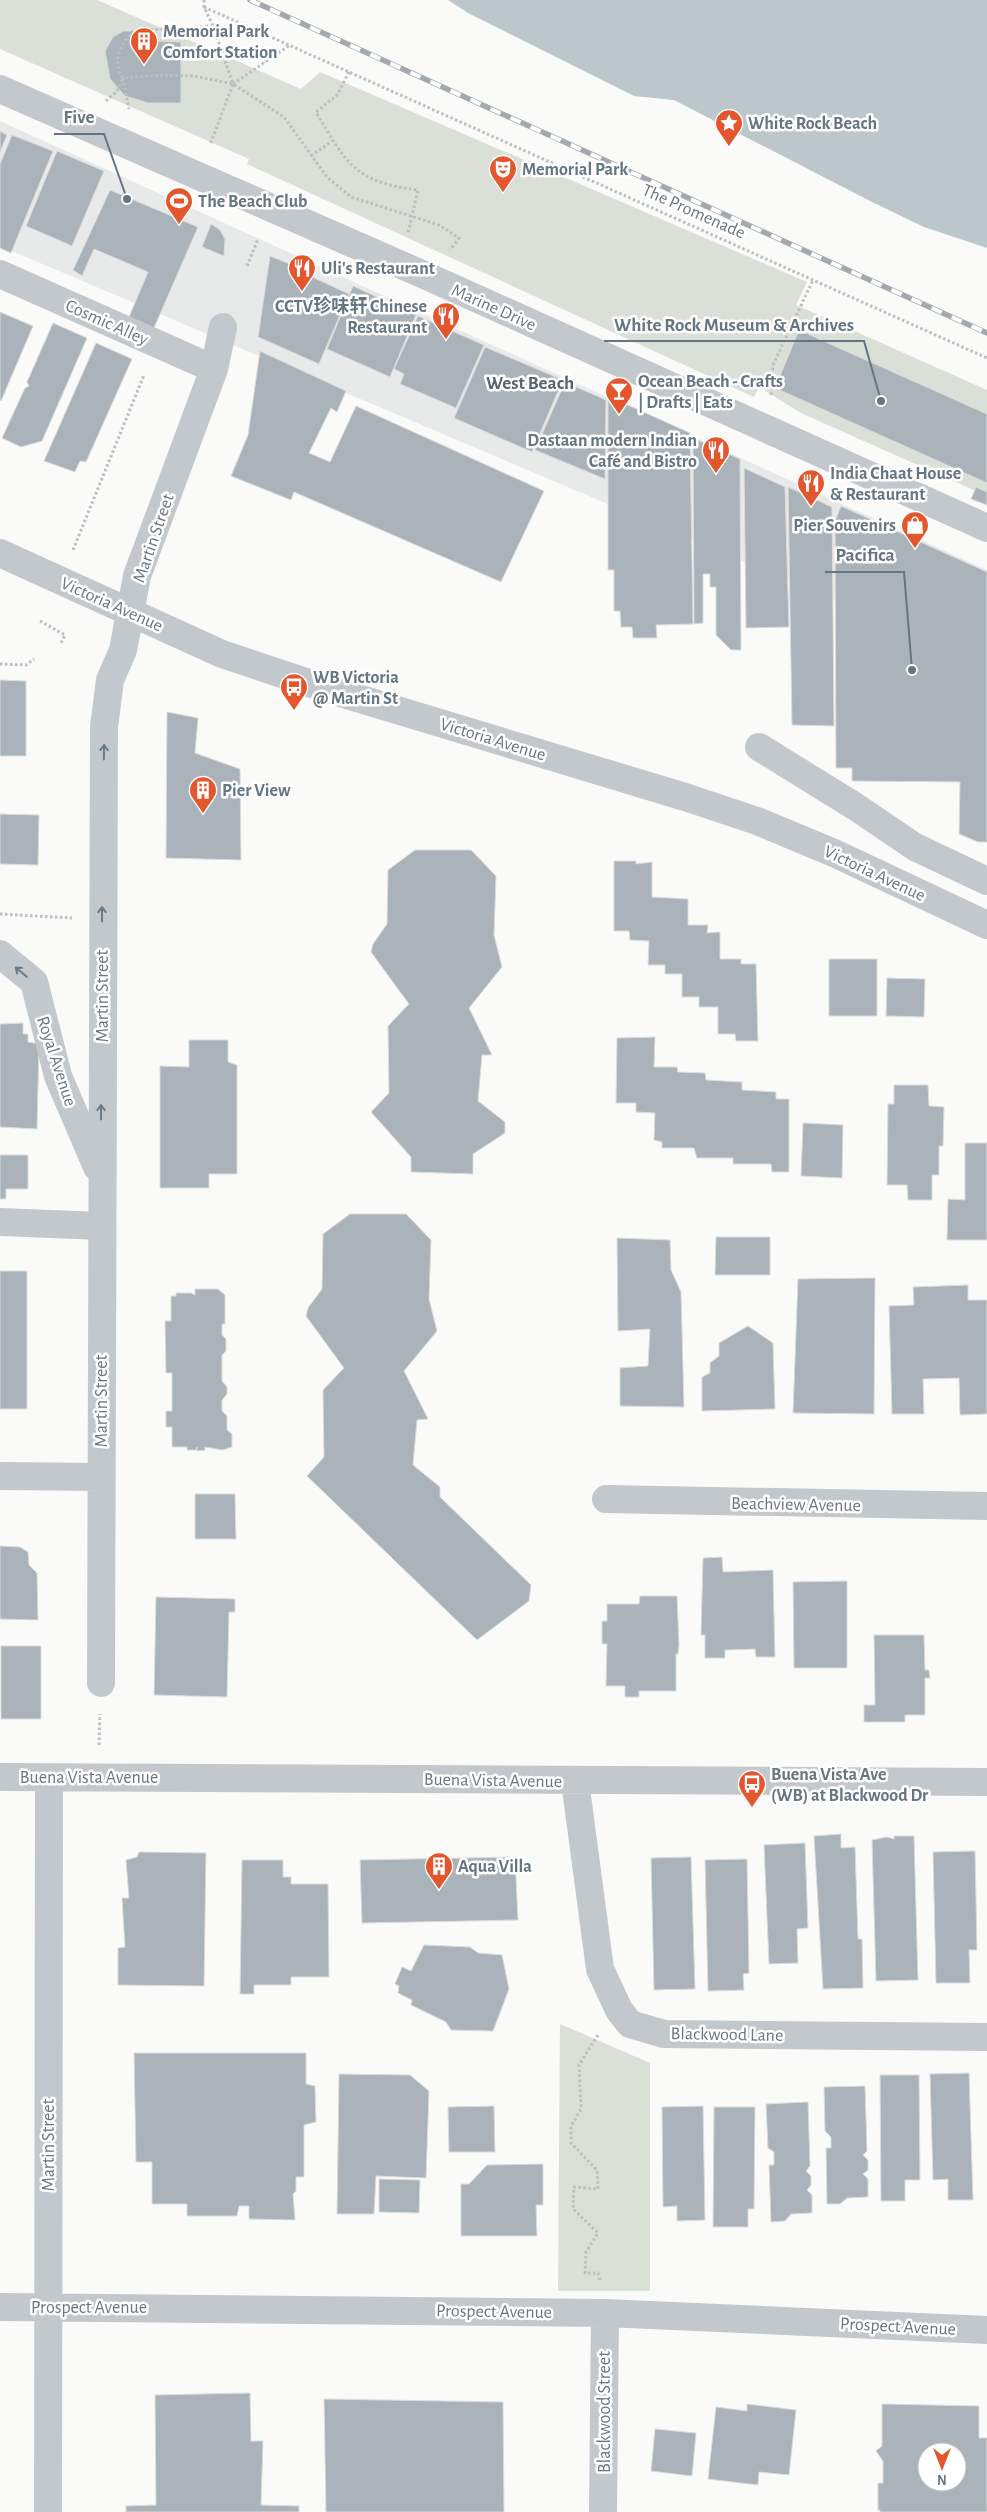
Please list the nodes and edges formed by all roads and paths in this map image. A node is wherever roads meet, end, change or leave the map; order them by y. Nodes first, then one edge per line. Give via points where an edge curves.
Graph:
1 (204, 0) edge
2 (204, 7) junction
3 (213, 26) junction
4 (290, 45) junction
5 (349, 72) junction
6 (124, 78) junction
7 (233, 84) junction
8 (0, 89) edge
9 (100, 106) dead end
10 (130, 114) dead end
11 (332, 141) junction
12 (206, 152) dead end
13 (311, 156) junction
14 (412, 215) junction
15 (262, 230) dead end
16 (407, 239) dead end
17 (446, 256) dead end
18 (247, 266) dead end
19 (0, 274) edge
20 (813, 280) junction
21 (222, 327) dead end
22 (157, 344) junction
23 (987, 358) edge
24 (214, 369) junction
25 (771, 400) dead end
26 (987, 528) edge
27 (0, 553) edge
28 (72, 553) dead end
29 (131, 613) junction
30 (40, 621) dead end
31 (61, 643) dead end
32 (34, 659) dead end
33 (0, 664) edge
34 (759, 747) dead end
35 (987, 881) edge
36 (0, 914) edge
37 (78, 918) dead end
38 (987, 925) edge
39 (0, 954) edge
40 (101, 1178) junction
41 (0, 1222) edge
42 (102, 1226) junction
43 (0, 1476) edge
44 (100, 1477) junction
45 (606, 1499) dead end
46 (987, 1506) edge
47 (101, 1683) joint
48 (99, 1747) dead end
49 (0, 1777) edge
50 (48, 1778) junction
51 (575, 1781) junction
52 (987, 1782) edge
53 (618, 2010) junction
54 (987, 2037) edge
55 (48, 2306) junction
56 (0, 2307) edge
57 (605, 2313) junction
58 (987, 2330) edge
59 (48, 2512) edge
60 (603, 2512) edge

1 - 2 path
2 - 3 path
2 - 4 path, The Promenade
3 - 6 path via 133,30 118,56 118,70
3 - 7 path
4 - 5 path, The Promenade
4 - 7 path
5 - 11 path via 336,95 316,112
5 - 20 path, The Promenade
6 - 7 path via 179,76
6 - 9 path via 117,91
6 - 10 path
7 - 12 path
7 - 13 path via 284,117
8 - 26 street, Marine Drive
11 - 13 path
11 - 14 path via 355,168 372,180 418,190
13 - 14 path via 327,177 351,197
14 - 16 path
14 - 17 path via 439,225 459,238
15 - 18 path
19 - 22 street, Cosmic Alley
20 - 23 path, The Promenade
20 - 25 path via 773,365
21 - 24 street, Martin Street
22 - 24 street, Cosmic Alley
22 - 28 path
24 - 29 street, Martin Street via 137,576
27 - 29 street, Victoria Avenue
29 - 38 street, Victoria Avenue via 222,654 324,688 757,821 834,853
40 -> 29 street, Martin Street via 104,727 110,680 124,650
30 - 31 path via 65,635
32 - 33 path via 26,664
34 - 35 street via 916,847
36 - 37 path
40 -> 39 street, Royal Avenue via 58,1076 34,982
40 - 42 street, Martin Street
41 - 42 street
42 - 44 street, Martin Street
43 - 44 street
44 - 47 street, Martin Street
45 - 46 street, Beachview Avenue
47 - 48 path
49 - 50 street, Buena Vista Avenue
50 - 51 street, Buena Vista Avenue
50 - 55 street, Martin Street
51 - 52 street, Buena Vista Avenue
51 - 53 street, Blackwood Lane via 600,1969
53 - 54 street, Blackwood Lane via 630,2024 664,2034
53 - 57 path via 579,2065 582,2109 571,2126 571,2143 597,2170 598,2189 574,2187 573,2209 598,2233 586,2252 585,2273 598,2273
55 - 56 street, Prospect Avenue
55 - 57 street, Prospect Avenue
55 - 59 street, Martin Street
57 - 58 street, Prospect Avenue
57 - 60 street, Blackwood Street

